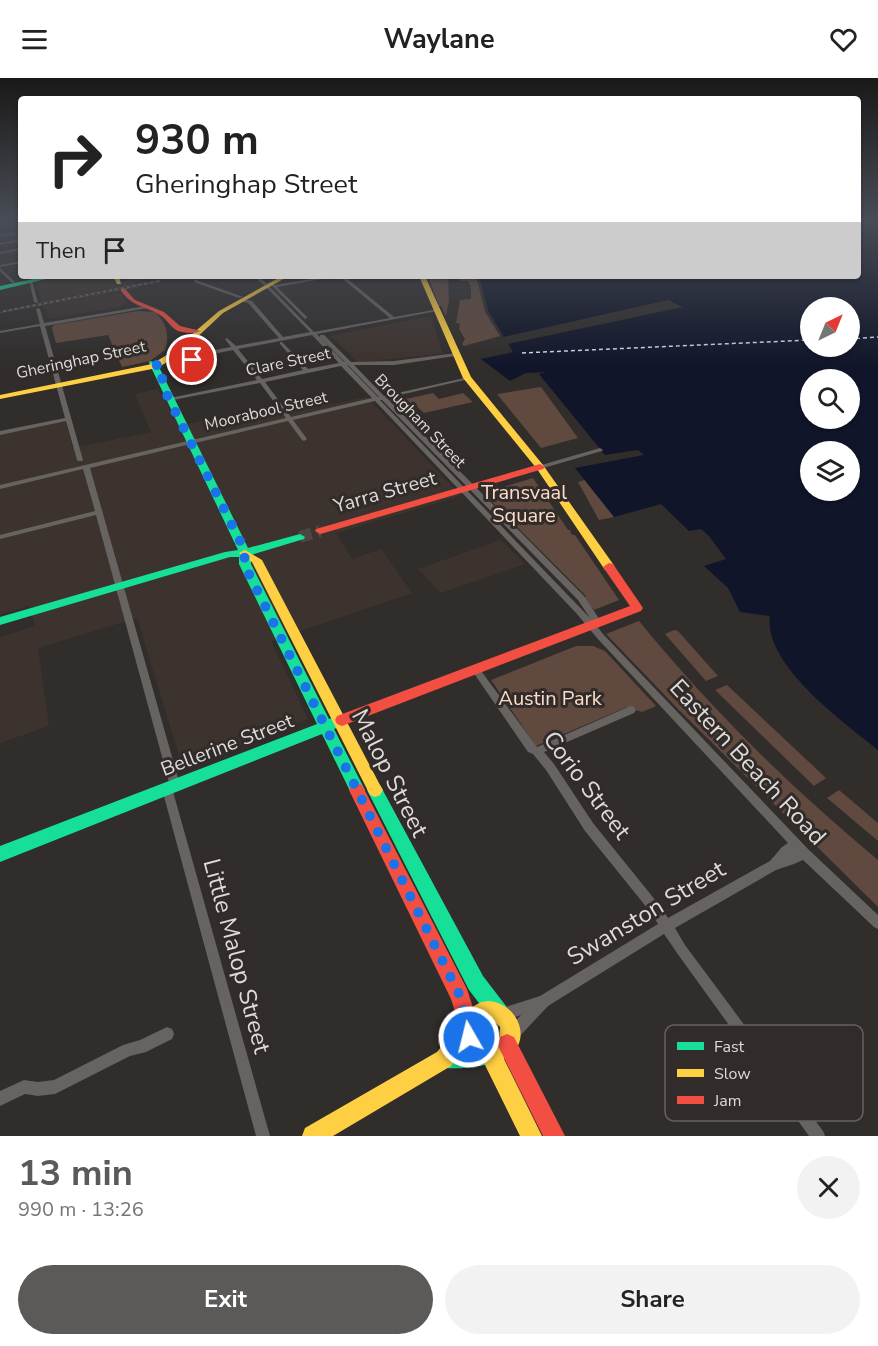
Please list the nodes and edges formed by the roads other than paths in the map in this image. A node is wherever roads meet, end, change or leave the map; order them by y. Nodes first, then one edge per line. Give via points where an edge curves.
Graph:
1 (0, 268) edge
2 (28, 279) edge
3 (40, 279) edge
4 (343, 279) edge
5 (425, 279) edge
6 (289, 280) edge
7 (30, 281) junction
8 (195, 281) dead end
9 (270, 281) edge
10 (13, 282) junction
11 (0, 286) edge
12 (127, 289) edge
13 (237, 301) junction
14 (36, 302) dead end
15 (38, 309) dead end
16 (437, 310) junction
17 (393, 318) junction
18 (42, 324) junction
19 (194, 328) junction
20 (1, 330) edge
21 (315, 334) junction
22 (227, 339) dead end
23 (282, 341) junction
24 (236, 350) junction
25 (455, 354) junction
26 (165, 361) junction
27 (341, 364) junction
28 (352, 364) junction
29 (306, 371) junction
30 (467, 378) junction
31 (262, 381) junction
32 (59, 384) junction
33 (0, 395) edge
34 (169, 398) junction
35 (380, 399) junction
36 (68, 419) junction
37 (290, 420) junction
38 (0, 433) edge
39 (304, 439) dead end
40 (192, 442) junction
41 (600, 450) dead end
42 (80, 460) dead end
43 (86, 467) junction
44 (540, 467) junction
45 (0, 487) edge
46 (467, 488) junction
47 (99, 512) junction
48 (320, 531) tunnel mouth
49 (0, 537) edge
50 (300, 537) tunnel mouth
51 (245, 553) junction
52 (544, 561) junction
53 (534, 564) junction
54 (121, 590) junction
55 (265, 591) junction
56 (0, 621) edge
57 (592, 625) junction
58 (0, 629) edge
59 (476, 670) junction
60 (631, 710) dead end
61 (340, 722) junction
62 (326, 727) junction
63 (535, 750) junction
64 (171, 787) junction
65 (396, 829) junction
66 (380, 835) junction
67 (800, 848) junction
68 (0, 854) edge
69 (440, 915) junction
70 (424, 923) junction
71 (878, 923) edge
72 (666, 926) junction
73 (543, 1001) junction
74 (500, 1014) junction
75 (738, 1025) edge
76 (468, 1029) junction
77 (167, 1034) dead end
78 (508, 1041) junction
79 (489, 1055) junction
80 (444, 1059) junction
81 (0, 1099) edge
82 (807, 1121) edge
83 (263, 1136) edge
84 (313, 1136) edge
85 (531, 1136) edge
86 (554, 1136) edge
87 (818, 1136) edge

1 - 10 street
2 - 10 main road
3 - 7 main road
4 - 17 street
5 - 16 main road
6 - 9 main road
7 - 11 main road
7 - 14 street
8 - 13 street
9 - 13 main road
9 - 21 street, Brougham Street
9 - 21 street, Brougham Street
10 - 11 main road
12 - 18 street
12 - 18 street via 120,309
12 - 19 main road via 166,309 174,321
12 - 19 main road via 161,312 174,327
13 - 19 main road
13 - 23 street via 250,302
15 - 18 street
16 - 17 street, Gheringhap Street
16 - 25 main road
17 - 21 street, Gheringhap Street
18 - 20 street
18 - 32 street
19 - 26 main road
21 - 23 street, Gheringhap Street
21 - 27 street, Brougham Street
21 - 28 street, Brougham Street
22 - 24 street
23 - 24 street, Gheringhap Street
23 - 29 street
24 - 26 street, Gheringhap Street
24 - 31 street
25 - 28 street, Clare Street
25 - 30 main road
26 - 32 main road, Gheringhap Street
26 - 34 main road, Malop Street via 157,382
27 - 28 street, Clare Street
27 - 29 street, Clare Street
27 - 35 street, Brougham Street
28 - 35 street, Brougham Street
29 - 31 street, Clare Street
30 - 35 street, Moorabool Street
30 - 44 main road
31 - 34 street, Clare Street
31 - 37 street
32 - 33 main road, Gheringhap Street
32 - 36 street
34 - 40 main road, Malop Street
35 - 37 street, Moorabool Street
35 - 46 street, Brougham Street
36 - 38 street
36 - 42 street
37 - 39 street
37 - 40 street, Moorabool Street
40 - 43 street, Moorabool Street
40 - 51 main road, Malop Street
41 - 44 street, Yarra Street
43 - 45 street, Moorabool Street
43 - 47 street, Little Malop Street
44 - 46 main road, Yarra Street
44 - 57 main road, Bellerine Street via 637,608
46 - 48 main road, Yarra Street
46 - 52 street, Brougham Street
46 - 53 street, Brougham Street
47 - 49 street
47 - 54 street, Little Malop Street
50 - 51 main road
51 - 54 main road via 229,554
51 - 55 main road, Malop Street via 256,560
52 - 53 street
52 - 57 street, Brougham Street via 582,600 594,617
53 - 57 street, Brougham Street
54 - 56 main road
54 - 58 main road
54 - 64 street, Little Malop Street
55 - 61 main road, Malop Street
55 - 62 main road, Malop Street
57 - 59 main road, Bellerine Street
57 - 67 street, Eastern Beach Road
59 - 61 main road, Bellerine Street
59 - 63 street, Corio Street
60 - 63 street
61 - 62 main road, Bellerine Street
61 - 65 main road, Malop Street
62 - 64 main road, Bellerine Street
62 - 66 main road, Malop Street
63 - 72 street, Corio Street
64 - 68 main road, Bellerine Street
64 - 83 street, Little Malop Street
65 - 66 main road
65 - 69 main road, Malop Street
66 - 70 main road, Malop Street
67 - 71 street, Eastern Beach Road
67 - 72 street, Swanston Street via 794,859 773,865
69 - 70 main road
69 - 74 main road, Malop Street via 476,983
70 - 76 main road, Malop Street via 460,996
72 - 73 street, Swanston Street
72 - 75 street, Corio Street
73 - 74 street, Swanston Street
73 - 78 street, Swanston Street
74 - 76 main road via 490,1009 480,1011 473,1016
74 - 78 main road via 507,1024
76 - 79 main road via 474,1047
76 - 80 main road
77 - 81 street via 55,1087 24,1087
78 - 79 main road via 503,1050
78 - 86 main road
79 - 80 main road
79 - 85 main road
80 - 84 main road
82 - 87 street, Corio Street

